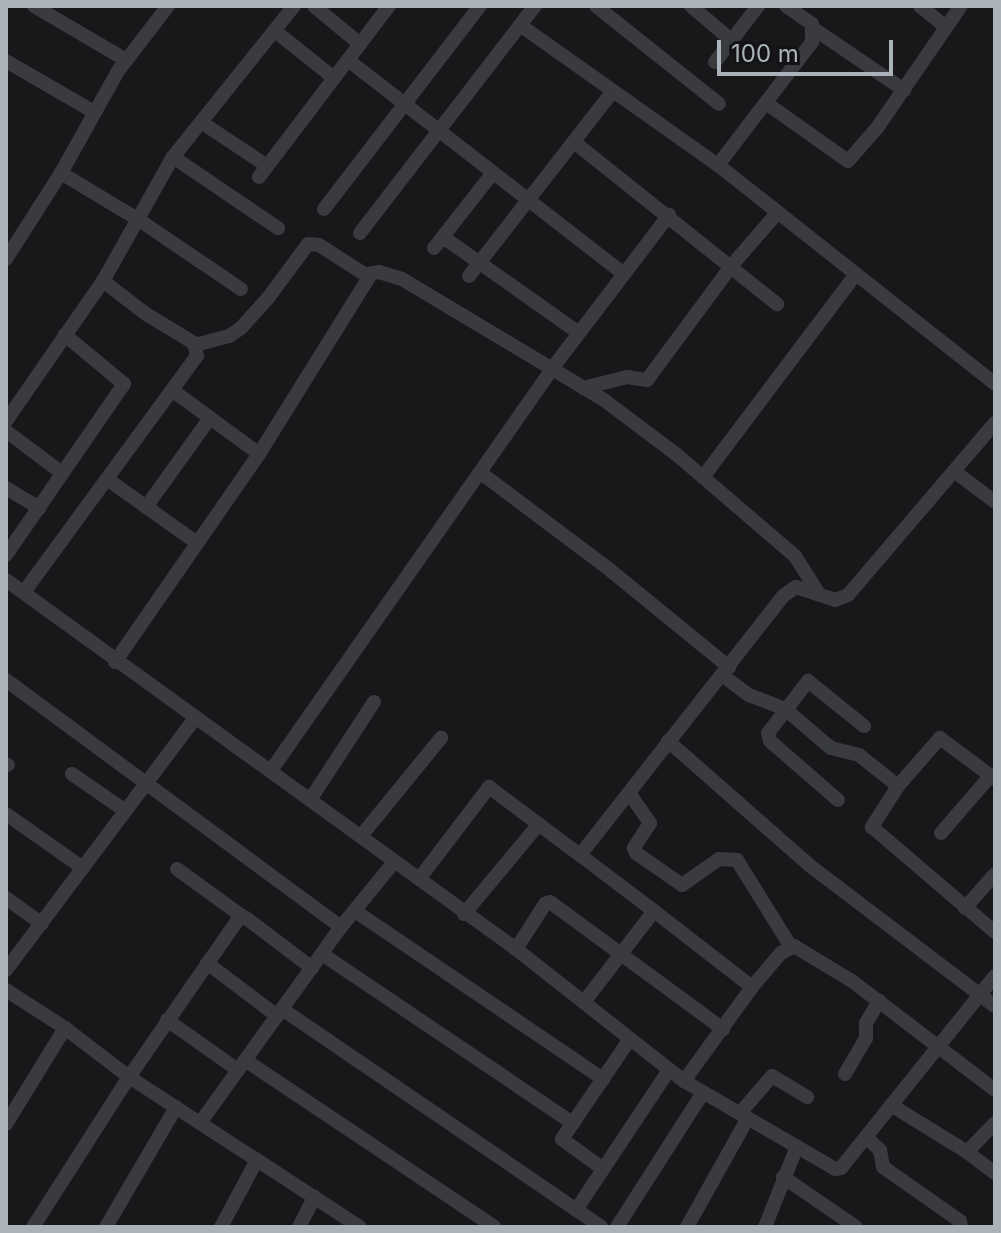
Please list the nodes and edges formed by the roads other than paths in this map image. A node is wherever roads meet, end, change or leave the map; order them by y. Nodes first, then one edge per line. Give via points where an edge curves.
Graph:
1 (34, 6) edge
2 (168, 6) edge
3 (294, 6) edge
4 (314, 6) edge
5 (389, 6) edge
6 (480, 6) edge
7 (535, 6) edge
8 (596, 6) edge
9 (691, 6) edge
10 (758, 6) edge
11 (786, 6) edge
12 (920, 6) edge
13 (961, 6) edge
14 (520, 25) junction
15 (946, 27) junction
16 (814, 29) junction
17 (275, 31) junction
18 (731, 40) junction
19 (360, 44) junction
20 (126, 60) junction
21 (348, 60) junction
22 (6, 61) edge
23 (715, 62) dead end
24 (334, 78) junction
25 (904, 90) junction
26 (613, 91) junction
27 (766, 103) junction
28 (405, 104) junction
29 (719, 104) dead end
30 (94, 112) junction
31 (201, 122) junction
32 (440, 132) junction
33 (574, 142) junction
34 (173, 157) junction
35 (718, 165) junction
36 (61, 173) junction
37 (492, 174) junction
38 (528, 201) junction
39 (324, 209) dead end
40 (778, 212) junction
41 (669, 215) junction
42 (139, 220) junction
43 (278, 228) dead end
44 (360, 233) dead end
45 (8, 253) edge
46 (479, 263) junction
47 (732, 265) junction
48 (367, 274) junction
49 (624, 274) junction
50 (856, 274) junction
51 (469, 276) dead end
52 (103, 281) junction
53 (241, 289) dead end
54 (777, 304) dead end
55 (579, 333) junction
56 (65, 335) junction
57 (195, 345) junction
58 (551, 371) junction
59 (995, 384) edge
60 (583, 388) junction
61 (172, 390) junction
62 (210, 418) junction
63 (6, 421) edge
64 (995, 423) edge
65 (6, 431) edge
66 (259, 454) junction
67 (954, 471) junction
68 (62, 473) junction
69 (481, 473) junction
70 (703, 477) junction
71 (107, 479) junction
72 (6, 488) edge
73 (995, 502) edge
74 (146, 507) junction
75 (39, 508) junction
76 (197, 543) junction
77 (6, 555) edge
78 (6, 580) edge
79 (24, 592) junction
80 (819, 594) junction
81 (115, 662) junction
82 (726, 671) junction
83 (6, 680) edge
84 (374, 702) dead end
85 (785, 709) junction
86 (196, 717) junction
87 (864, 726) dead end
88 (441, 738) dead end
89 (668, 741) junction
90 (272, 769) junction
91 (72, 774) dead end
92 (993, 777) edge
93 (146, 784) junction
94 (898, 786) junction
95 (629, 793) junction
96 (310, 800) junction
97 (838, 800) dead end
98 (124, 810) junction
99 (6, 814) edge
100 (539, 824) junction
101 (941, 833) dead end
102 (361, 836) junction
103 (580, 855) junction
104 (394, 862) junction
105 (83, 868) junction
106 (177, 869) dead end
107 (995, 874) edge
108 (419, 879) junction
109 (6, 898) edge
110 (965, 908) junction
111 (355, 911) junction
112 (654, 911) junction
113 (464, 914) junction
114 (243, 917) junction
115 (42, 924) junction
116 (341, 927) junction
117 (995, 932) edge
118 (791, 947) junction
119 (516, 949) junction
120 (322, 954) junction
121 (621, 954) junction
122 (207, 963) junction
123 (312, 968) junction
124 (6, 970) edge
125 (995, 976) edge
126 (752, 987) junction
127 (11, 993) edge
128 (979, 995) junction
129 (879, 1001) junction
130 (584, 1002) junction
131 (995, 1006) edge
132 (6, 1010) edge
133 (279, 1013) junction
134 (167, 1020) junction
135 (65, 1028) junction
136 (723, 1029) junction
137 (630, 1039) junction
138 (938, 1043) junction
139 (241, 1065) junction
140 (669, 1070) junction
141 (845, 1074) dead end
142 (129, 1077) junction
143 (603, 1079) junction
144 (684, 1081) junction
145 (995, 1090) edge
146 (702, 1094) junction
147 (807, 1097) dead end
148 (891, 1105) junction
149 (176, 1107) junction
150 (744, 1116) junction
151 (200, 1123) junction
152 (573, 1123) junction
153 (995, 1123) edge
154 (6, 1124) edge
155 (866, 1137) junction
156 (796, 1149) junction
157 (967, 1152) junction
158 (257, 1160) junction
159 (603, 1169) junction
160 (995, 1173) edge
161 (783, 1177) junction
162 (314, 1197) junction
163 (576, 1210) junction
164 (33, 1227) edge
165 (106, 1227) edge
166 (221, 1227) edge
167 (299, 1227) edge
168 (360, 1227) edge
169 (494, 1227) edge
170 (601, 1227) edge
171 (617, 1227) edge
172 (687, 1227) edge
173 (765, 1227) edge
174 (856, 1227) edge
175 (961, 1227) edge

1 - 20 street
2 - 20 street
3 - 17 street
4 - 19 street
5 - 19 street
6 - 28 street
7 - 14 street
8 - 29 street
9 - 18 street
10 - 18 street
11 - 16 street
12 - 15 street
13 - 15 street
14 - 26 street
14 - 32 street
15 - 25 street
16 - 25 street
16 - 27 street via 812,42
17 - 24 street
17 - 31 street
18 - 23 street
19 - 21 street
20 - 30 street
21 - 24 street
21 - 28 street
22 - 30 street
24 - 31 street via 263,172
25 - 27 street via 848,161
26 - 33 street
26 - 35 street
27 - 35 street
28 - 32 street
28 - 39 street
30 - 36 street
31 - 34 street
32 - 37 street
32 - 44 street
33 - 38 street
33 - 41 street
34 - 42 street
34 - 43 street
35 - 40 street
36 - 42 street
36 - 45 street
37 - 38 street
37 - 46 street via 439,242
38 - 46 street
38 - 49 street
40 - 47 street
40 - 50 street
41 - 47 street
41 - 49 street
42 - 52 street
42 - 53 street
46 - 51 street
46 - 55 street
47 - 54 street
47 - 60 street via 647,380 627,377
48 - 57 street via 319,245 308,244 241,328
48 - 58 street via 402,279
48 - 66 street via 368,282
49 - 55 street
50 - 59 street
50 - 70 street
52 - 56 street
52 - 57 street
55 - 58 street
56 - 63 street
56 - 68 street via 124,384
57 - 61 street via 197,356
58 - 60 street
58 - 69 street
60 - 70 street
61 - 62 street
61 - 71 street
62 - 66 street
62 - 74 street
64 - 67 street
65 - 68 street
66 - 76 street
67 - 73 street
67 - 80 street via 848,595 835,600
68 - 75 street
69 - 82 street via 610,570
69 - 90 street
70 - 80 street via 795,556
71 - 74 street
71 - 79 street
72 - 75 street
74 - 76 street
75 - 77 street
76 - 81 street
78 - 79 street
79 - 81 street
80 - 82 street via 789,590
81 - 86 street
82 - 85 street via 749,695
82 - 89 street
83 - 93 street
84 - 96 street
85 - 87 street via 811,681
85 - 94 street via 831,748 859,755
85 - 97 street via 767,738
86 - 90 street
86 - 93 street
88 - 102 street
89 - 95 street
89 - 128 street via 809,865
90 - 96 street
91 - 98 street
92 - 94 street via 943,738
92 - 101 street
93 - 98 street
93 - 116 street
94 - 110 street via 872,824 873,831
95 - 103 street
95 - 118 street via 650,823 636,853 682,885 719,859 737,860
96 - 102 street
98 - 105 street
99 - 105 street
100 - 103 street
100 - 108 street via 489,787
100 - 113 street
102 - 104 street
103 - 112 street
104 - 108 street
104 - 111 street
105 - 115 street
106 - 114 street
107 - 110 street
108 - 113 street
109 - 115 street
110 - 117 street
111 - 116 street
111 - 143 street
112 - 121 street
112 - 126 street
113 - 119 street
114 - 122 street
114 - 123 street
115 - 124 street
116 - 120 street
118 - 126 street
118 - 129 street
119 - 121 street via 550,902
119 - 130 street
120 - 123 street
120 - 152 street
121 - 130 street
121 - 136 street
122 - 133 street
122 - 134 street
123 - 133 street
125 - 128 street
126 - 136 street
127 - 132 street
127 - 135 street
128 - 131 street
128 - 138 street
129 - 138 street
129 - 141 street
130 - 137 street
133 - 139 street
133 - 163 street
134 - 139 street
134 - 142 street
135 - 142 street
135 - 154 street
136 - 144 street
137 - 140 street
137 - 143 street
138 - 145 street
138 - 148 street
139 - 151 street
139 - 169 street
140 - 144 street
140 - 159 street
142 - 149 street
142 - 164 street
143 - 152 street
144 - 146 street
146 - 150 street
146 - 171 street
147 - 150 street via 772,1076
148 - 155 street
148 - 157 street
149 - 151 street
149 - 165 street
150 - 156 street
150 - 172 street
151 - 158 street
152 - 159 street via 562,1140
153 - 157 street
155 - 156 street via 839,1170
155 - 175 street via 880,1150 883,1167 960,1221
156 - 161 street
157 - 160 street
158 - 162 street
158 - 166 street
159 - 163 street
161 - 173 street
161 - 174 street
162 - 167 street
162 - 168 street
163 - 170 street

